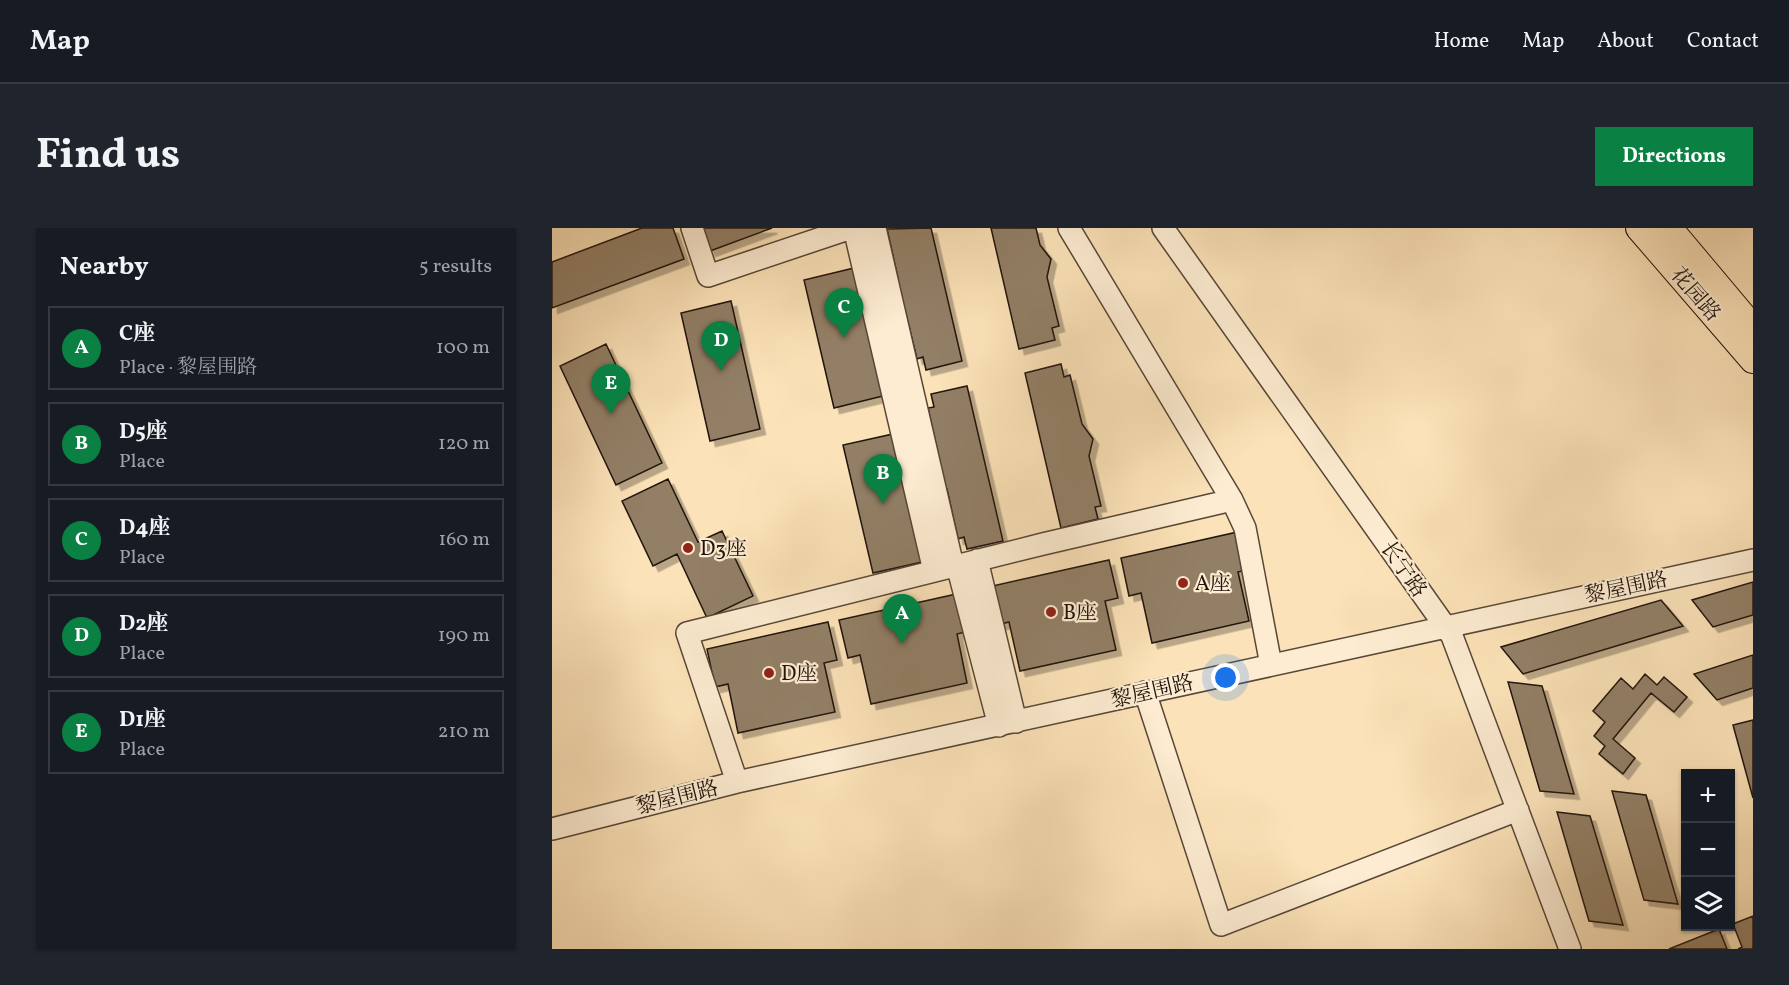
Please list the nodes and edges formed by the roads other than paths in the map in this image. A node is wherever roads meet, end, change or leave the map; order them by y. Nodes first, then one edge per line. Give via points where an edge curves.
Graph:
1 (692, 228) edge
2 (852, 228) edge
3 (875, 228) edge
4 (1069, 228) edge
5 (1163, 228) edge
6 (1640, 228) edge
7 (1669, 228) edge
8 (1753, 328) edge
9 (1753, 360) edge
10 (1232, 500) junction
11 (1753, 560) edge
12 (955, 566) junction
13 (1445, 627) junction
14 (1271, 664) junction
15 (1145, 692) junction
16 (1007, 724) junction
17 (738, 782) junction
18 (1518, 810) junction
19 (552, 829) edge
20 (1570, 949) edge

1 - 2 street via 708,276
2 - 12 street
3 - 12 street
4 - 10 street
5 - 13 street, 长宁路
6 - 9 main road, 花园路
7 - 8 main road, 花园路
10 - 12 street
10 - 14 street via 1245,528
11 - 13 street, 黎屋围路
12 - 16 street
12 - 17 street via 687,633
13 - 14 street, 黎屋围路
13 - 18 street, 长宁路 via 1452,636
14 - 15 street, 黎屋围路
15 - 16 street, 黎屋围路
15 - 18 street via 1221,925
16 - 17 street, 黎屋围路
17 - 19 street, 黎屋围路
18 - 20 street, 长宁路

